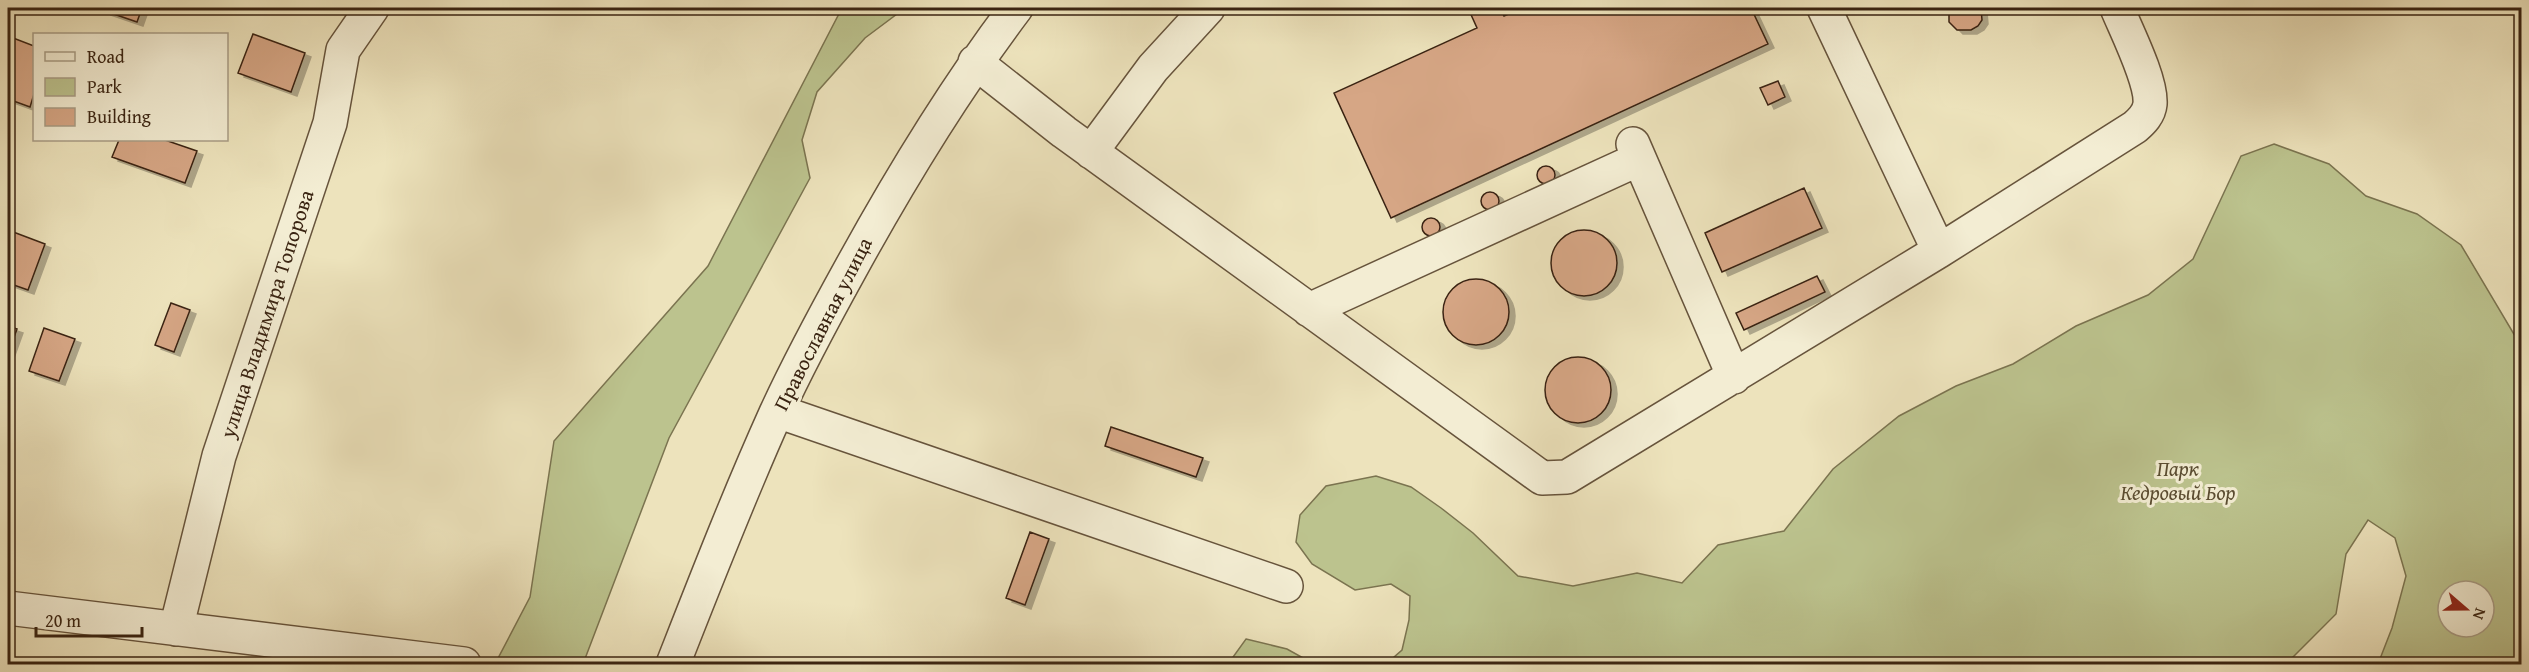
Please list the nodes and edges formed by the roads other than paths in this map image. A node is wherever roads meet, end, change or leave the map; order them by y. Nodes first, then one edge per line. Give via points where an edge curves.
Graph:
1 (372, 8) edge
2 (1016, 8) edge
3 (1208, 8) edge
4 (1824, 8) edge
5 (2116, 8) edge
6 (975, 62) junction
7 (1091, 152) junction
8 (1939, 251) junction
9 (1309, 310) junction
10 (1734, 377) junction
11 (777, 411) junction
12 (1286, 586) dead end
13 (8, 608) edge
14 (176, 629) junction
15 (464, 664) edge
16 (673, 664) edge

1 - 14 street, улица Владимира Топорова via 343,50 330,123 219,456
2 - 6 street, Православная улица
3 - 7 street via 1153,68
4 - 8 street
5 - 8 street via 2148,86 2150,104 2146,117 2136,128
6 - 7 street
6 - 11 street, Православная улица via 878,219
7 - 9 street
8 - 10 street
9 - 10 street via 1542,478 1567,477
9 - 10 street via 1636,152
11 - 12 street
11 - 16 street, Православная улица
13 - 14 street
14 - 15 street

